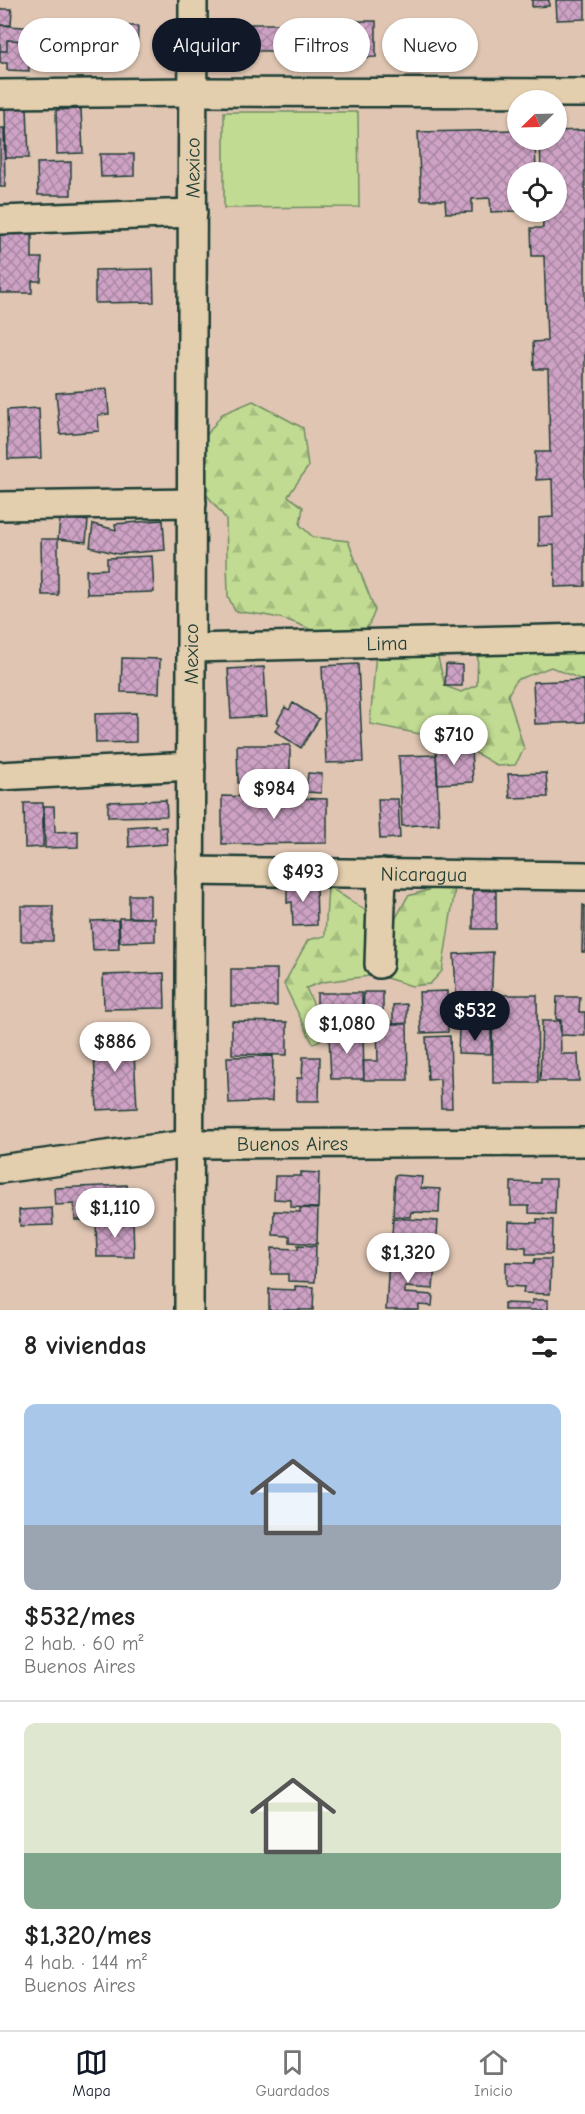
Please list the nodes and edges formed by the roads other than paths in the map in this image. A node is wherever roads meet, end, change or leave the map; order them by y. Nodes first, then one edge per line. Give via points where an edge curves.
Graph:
1 (193, 0) edge
2 (193, 92) junction
3 (585, 93) edge
4 (0, 94) edge
5 (193, 213) junction
6 (0, 220) edge
7 (192, 503) junction
8 (0, 506) edge
9 (585, 638) edge
10 (191, 648) junction
11 (191, 766) junction
12 (0, 776) edge
13 (190, 871) junction
14 (382, 873) junction
15 (585, 876) edge
16 (379, 964) dead end
17 (585, 1142) edge
18 (189, 1144) junction
19 (0, 1168) edge
20 (189, 1310) edge

1 - 2 street, Mexico
2 - 3 street
2 - 4 street
2 - 5 street, Mexico
5 - 6 street
5 - 7 street, Mexico
7 - 8 street
7 - 10 street, Mexico
9 - 10 street, Lima
10 - 11 street, Mexico
11 - 12 street
11 - 13 street, Mexico
13 - 14 street, Nicaragua
13 - 18 street, Mexico
14 - 15 street, Nicaragua
14 - 16 street
17 - 18 street, Buenos Aires
18 - 19 street, Buenos Aires
18 - 20 street, Mexico

